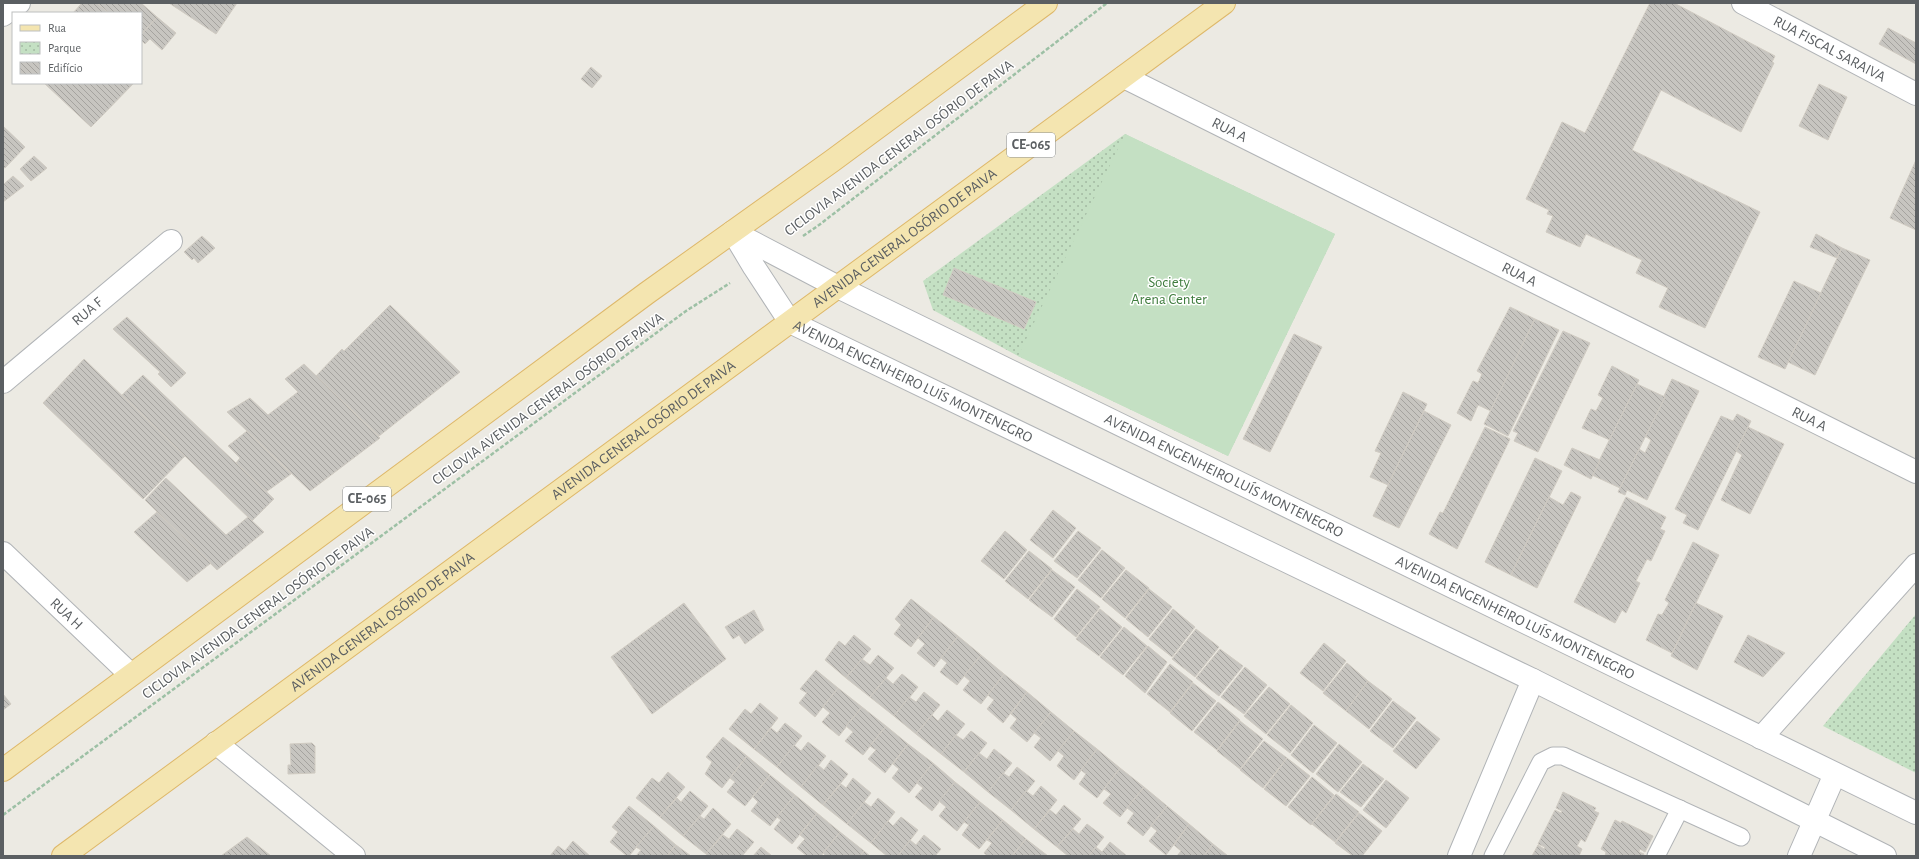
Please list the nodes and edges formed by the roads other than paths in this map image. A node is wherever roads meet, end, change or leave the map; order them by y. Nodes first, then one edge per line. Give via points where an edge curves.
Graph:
1 (19, 3) edge
2 (1046, 3) edge
3 (1224, 3) edge
4 (1743, 3) edge
5 (3, 15) edge
6 (1124, 78) junction
7 (1916, 94) edge
8 (733, 232) junction
9 (171, 241) dead end
10 (838, 287) junction
11 (790, 322) junction
12 (3, 382) edge
13 (1916, 472) edge
14 (3, 553) edge
15 (1916, 564) edge
16 (130, 674) junction
17 (1533, 680) junction
18 (1761, 738) junction
19 (216, 743) junction
20 (3, 770) edge
21 (1835, 774) junction
22 (1680, 809) junction
23 (1916, 813) edge
24 (1813, 821) junction
25 (1741, 837) dead end
26 (63, 856) edge
27 (354, 856) edge
28 (1459, 856) edge
29 (1493, 856) edge
30 (1656, 856) edge
31 (1799, 856) edge
32 (1885, 856) edge

1 - 5 street
2 - 8 main road, CE-065
3 - 6 main road, AVENIDA GENERAL OSÓRIO DE PAIVA / CE-065
4 - 7 street, RUA FISCAL SARAIVA
6 - 10 main road, AVENIDA GENERAL OSÓRIO DE PAIVA / CE-065
6 - 13 street, RUA A
8 - 10 street, AVENIDA ENGENHEIRO LUÍS MONTENEGRO
8 - 11 street, AVENIDA ENGENHEIRO LUÍS MONTENEGRO
8 - 16 main road, CE-065
9 - 12 street, RUA F
10 - 11 main road, AVENIDA GENERAL OSÓRIO DE PAIVA / CE-065
10 - 18 street, AVENIDA ENGENHEIRO LUÍS MONTENEGRO
11 - 17 street, AVENIDA ENGENHEIRO LUÍS MONTENEGRO
11 - 19 main road, AVENIDA GENERAL OSÓRIO DE PAIVA / CE-065
14 - 16 street, RUA H
15 - 18 street
16 - 20 main road, CE-065
17 - 24 street, AVENIDA ENGENHEIRO LUÍS MONTENEGRO
17 - 28 street
18 - 21 street, AVENIDA ENGENHEIRO LUÍS MONTENEGRO
19 - 26 main road, AVENIDA GENERAL OSÓRIO DE PAIVA / CE-065
19 - 27 street
21 - 23 street, AVENIDA ENGENHEIRO LUÍS MONTENEGRO
21 - 24 street
22 - 25 lane
22 - 29 lane via 1563,756 1553,756 1541,762
22 - 30 lane
24 - 31 street
24 - 32 street, AVENIDA ENGENHEIRO LUÍS MONTENEGRO

